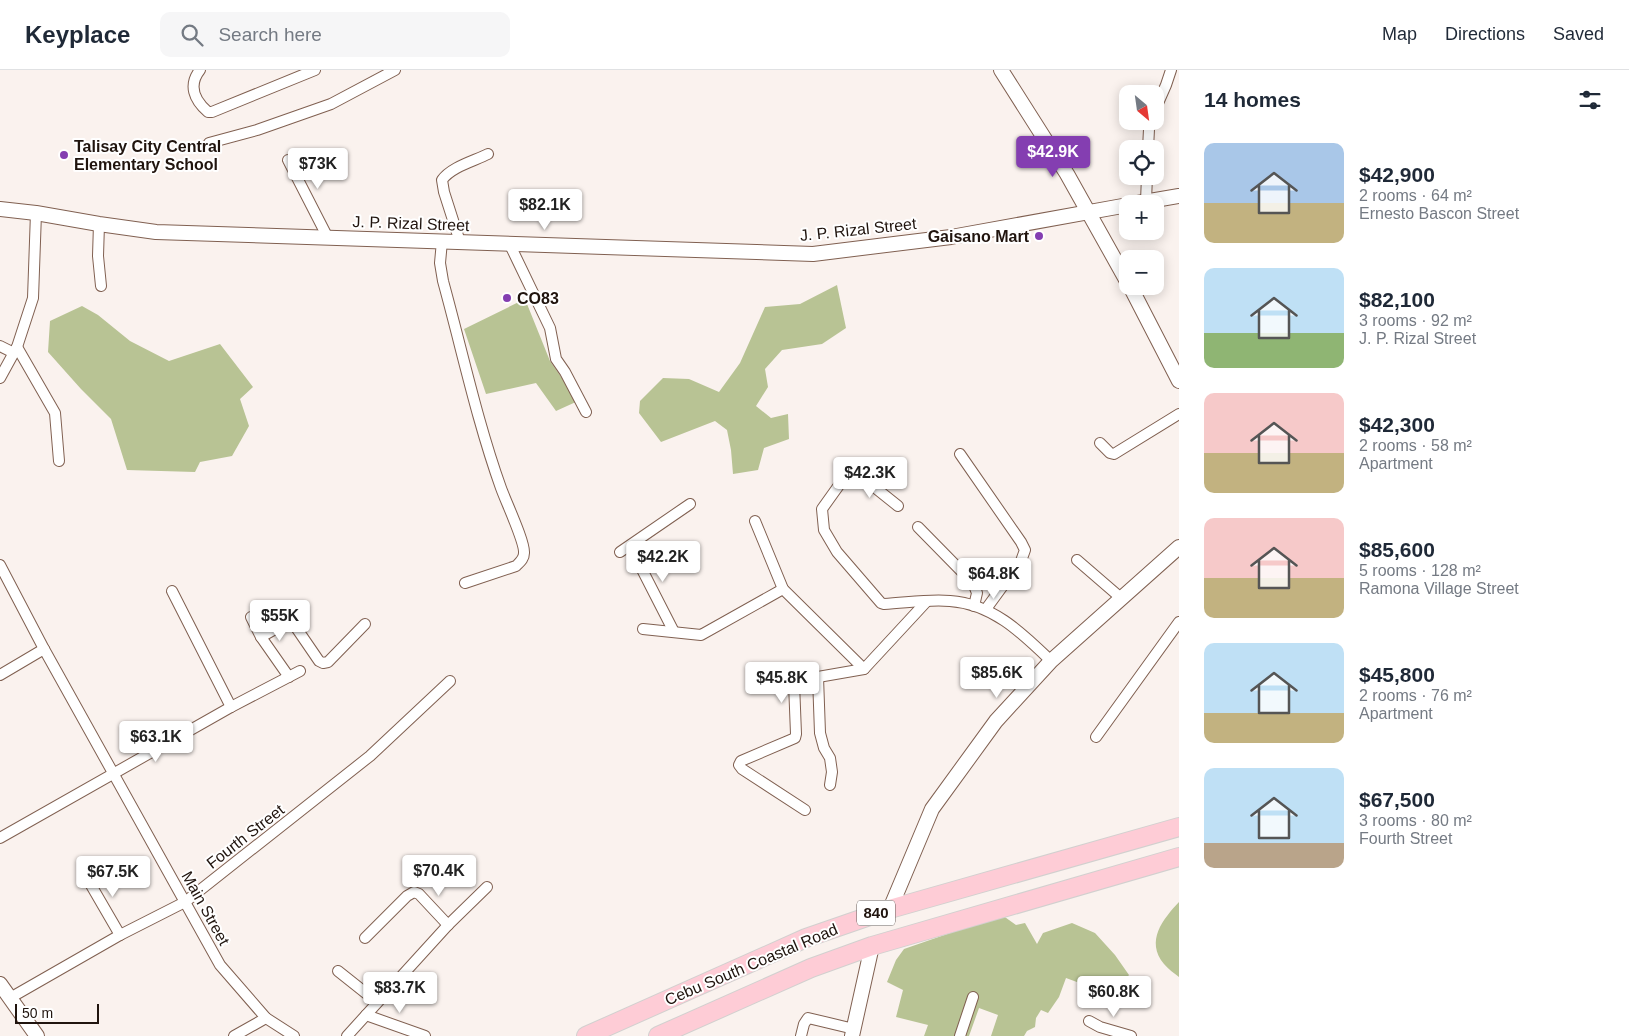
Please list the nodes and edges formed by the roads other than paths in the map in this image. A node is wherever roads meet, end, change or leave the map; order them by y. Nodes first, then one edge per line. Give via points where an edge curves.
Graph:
1 (200, 70) edge
2 (315, 70) edge
3 (395, 70) edge
4 (1001, 70) edge
5 (1171, 70) edge
6 (1164, 90) edge
7 (209, 143) dead end
8 (488, 154) dead end
9 (288, 160) dead end
10 (1179, 196) edge
11 (1164, 198) edge
12 (1119, 206) edge
13 (0, 208) edge
14 (1089, 212) junction
15 (36, 213) junction
16 (99, 224) junction
17 (328, 238) junction
18 (442, 241) junction
19 (460, 242) junction
20 (510, 245) junction
21 (1119, 266) edge
22 (101, 286) dead end
23 (1135, 295) edge
24 (0, 346) edge
25 (15, 350) junction
26 (0, 378) edge
27 (1179, 381) edge
28 (586, 412) dead end
29 (1179, 414) edge
30 (1100, 443) dead end
31 (960, 454) dead end
32 (59, 461) dead end
33 (690, 504) dead end
34 (898, 506) dead end
35 (755, 522) dead end
36 (918, 526) dead end
37 (630, 546) junction
38 (1179, 546) edge
39 (620, 552) dead end
40 (1077, 560) dead end
41 (0, 565) edge
42 (465, 584) dead end
43 (783, 590) junction
44 (172, 591) dead end
45 (1121, 598) junction
46 (927, 601) junction
47 (974, 606) junction
48 (986, 609) junction
49 (251, 618) dead end
50 (1179, 622) edge
51 (365, 624) dead end
52 (643, 629) dead end
53 (674, 632) junction
54 (261, 637) junction
55 (44, 649) junction
56 (1051, 661) junction
57 (864, 670) junction
58 (300, 671) dead end
59 (0, 675) edge
60 (289, 677) junction
61 (818, 677) junction
62 (450, 681) dead end
63 (231, 706) junction
64 (1096, 736) dead end
65 (114, 772) junction
66 (830, 785) dead end
67 (805, 810) dead end
68 (1179, 827) edge
69 (0, 838) edge
70 (1179, 857) edge
71 (84, 873) dead end
72 (487, 887) dead end
73 (185, 902) junction
74 (890, 909) junction
75 (448, 926) junction
76 (120, 935) junction
77 (365, 938) dead end
78 (872, 946) junction
79 (338, 972) dead end
80 (0, 984) edge
81 (973, 997) dead end
82 (10, 998) junction
83 (377, 1002) junction
84 (366, 1016) junction
85 (266, 1018) junction
86 (1089, 1021) dead end
87 (853, 1032) edge
88 (37, 1036) edge
89 (234, 1036) edge
90 (294, 1036) edge
91 (347, 1036) edge
92 (425, 1036) edge
93 (586, 1036) edge
94 (658, 1036) edge
95 (801, 1036) edge
96 (960, 1036) edge
97 (1131, 1036) edge

1 - 2 street via 194,78 196,98 208,112 212,112
3 - 7 street via 331,104
4 - 14 street
5 - 6 street
8 - 19 street via 446,174 442,180
9 - 17 street
10 - 11 street
12 - 14 street, J. P. Rizal Street
13 - 15 street, J. P. Rizal Street
14 - 20 street, J. P. Rizal Street via 951,237 813,254
14 - 21 street
15 - 16 street, J. P. Rizal Street
15 - 25 street via 33,298
16 - 17 street, J. P. Rizal Street via 156,232
16 - 22 street
17 - 18 street, J. P. Rizal Street
18 - 19 street, J. P. Rizal Street
18 - 42 street via 440,263 443,281 485,441 524,552 516,566
19 - 20 street, J. P. Rizal Street
20 - 28 street via 550,328 556,359
23 - 27 street
24 - 25 street
25 - 26 street
25 - 32 street via 55,413
29 - 30 street via 1114,454
31 - 48 street via 1025,550
33 - 37 street
34 - 46 street via 853,472 847,474 822,509 824,530 837,552 881,603
35 - 43 street
36 - 47 street via 973,583 977,593
37 - 39 street
37 - 53 street
38 - 45 street
40 - 45 street
41 - 55 street, Main Street
43 - 53 street via 700,635
43 - 57 street
44 - 63 street
45 - 56 street
46 - 47 street via 952,601
46 - 57 street
47 - 48 street
48 - 56 street via 1016,628
49 - 54 street
50 - 64 street
51 - 54 street via 328,662 323,663 290,621
52 - 53 street
54 - 60 street
55 - 59 street
55 - 65 street, Main Street
56 - 74 street via 996,721 932,809
57 - 61 street
58 - 60 street
60 - 63 street
61 - 66 street via 820,733 830,758
61 - 67 street via 798,678 794,684 795,738 741,761 739,765
62 - 73 street, Fourth Street via 370,756
63 - 65 street
65 - 69 street
65 - 73 street, Main Street
68 - 74 highway, Cebu South Coastal Road / 840
70 - 78 highway, Cebu South Coastal Road / 840
71 - 76 street
72 - 75 street
73 - 76 street, Fourth Street
73 - 85 street, Main Street via 220,965
74 - 93 highway, Cebu South Coastal Road / 840 via 806,938
75 - 77 street via 414,892
75 - 83 street
76 - 82 street, Fourth Street
78 - 87 street
78 - 94 highway, Cebu South Coastal Road / 840 via 811,968
79 - 83 street
80 - 82 street
81 - 96 street
82 - 88 street
83 - 84 street
84 - 91 street
84 - 92 street
85 - 89 street
85 - 90 street, Main Street
86 - 97 street
87 - 95 street via 808,1018

